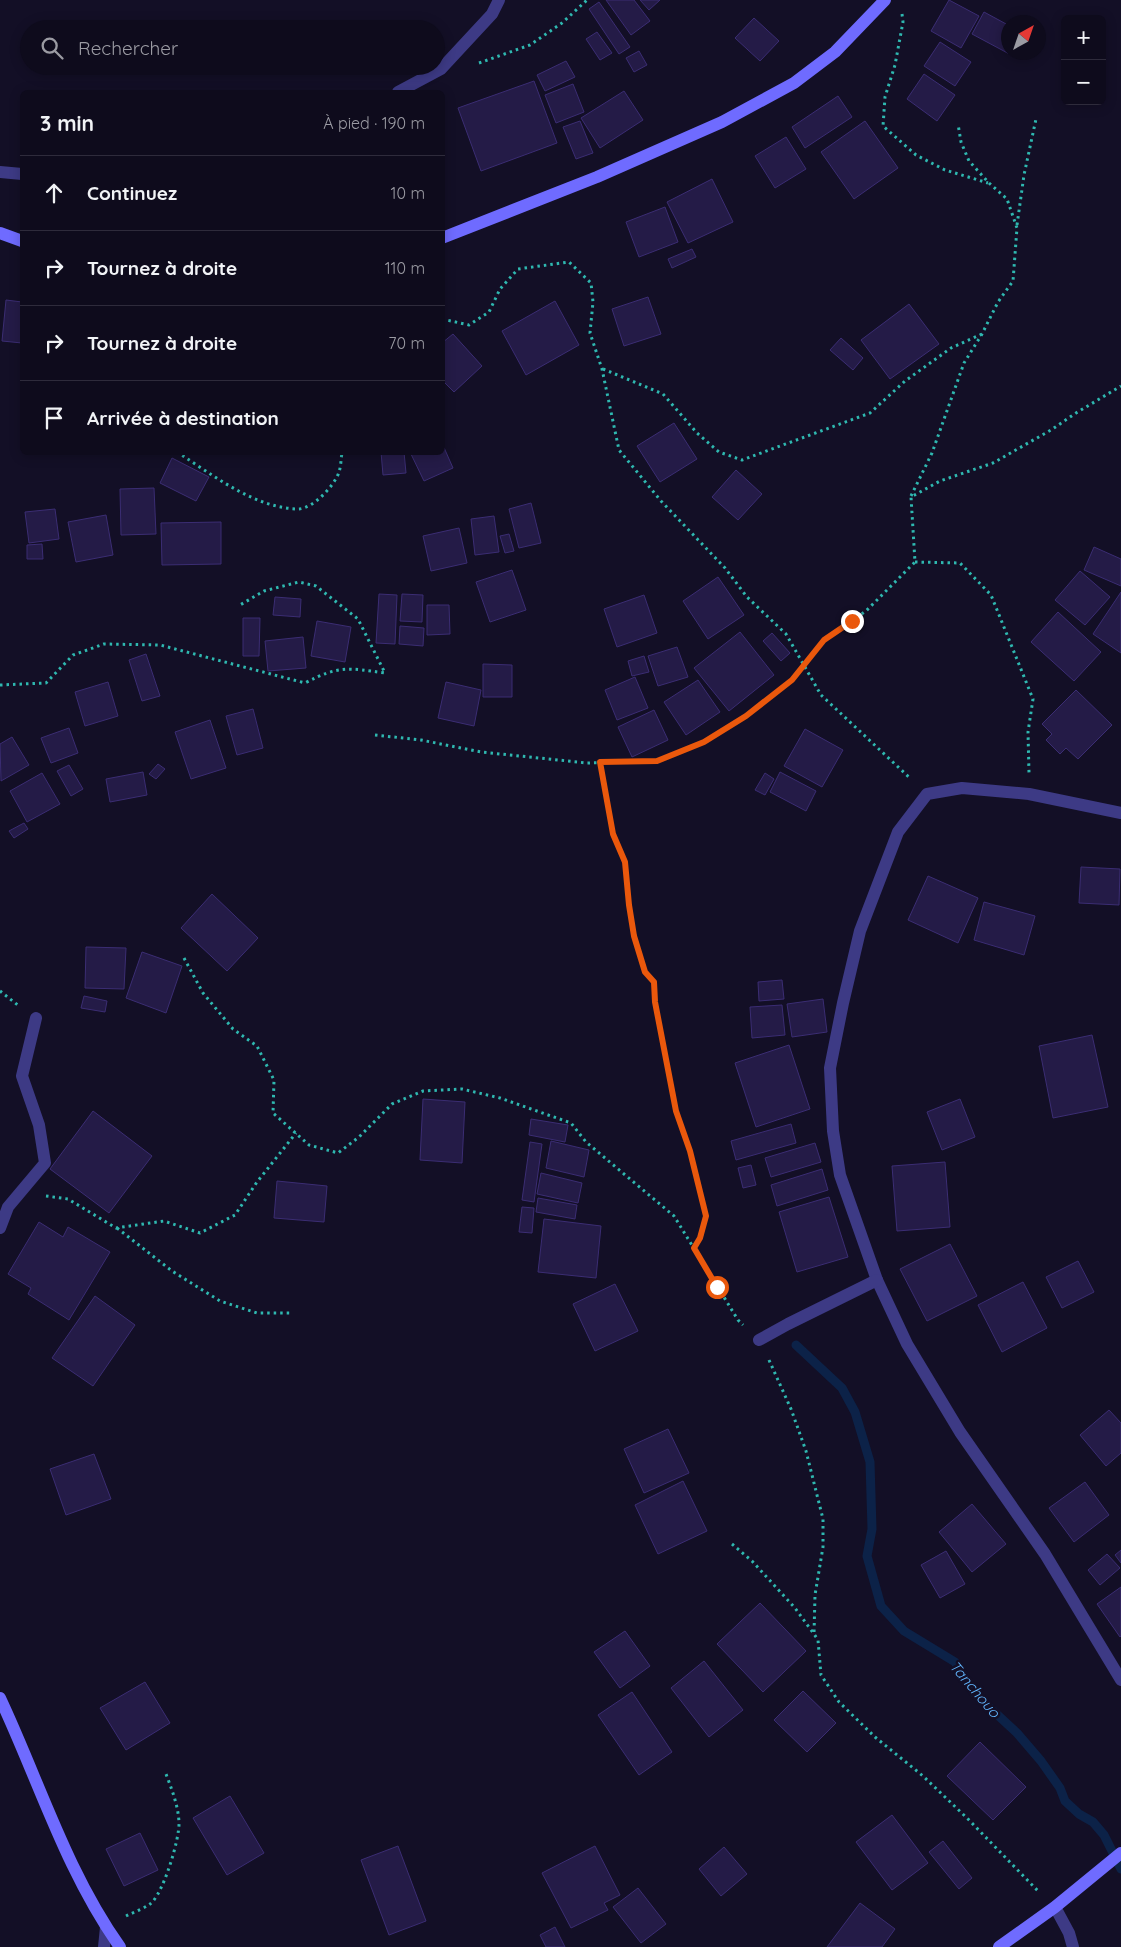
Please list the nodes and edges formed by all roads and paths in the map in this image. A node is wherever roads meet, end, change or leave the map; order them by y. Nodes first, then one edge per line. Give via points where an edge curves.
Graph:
1 (499, 0) edge
2 (587, 0) edge
3 (885, 0) edge
4 (901, 7) dead end
5 (445, 65) edge
6 (445, 68) edge
7 (430, 75) edge
8 (402, 90) edge
9 (1036, 119) dead end
10 (958, 124) dead end
11 (0, 172) edge
12 (20, 174) edge
13 (989, 184) junction
14 (1016, 228) junction
15 (0, 233) edge
16 (445, 237) edge
17 (20, 240) edge
18 (445, 320) edge
19 (982, 334) junction
20 (602, 369) junction
21 (1121, 386) edge
22 (182, 455) edge
23 (342, 455) edge
24 (911, 497) junction
25 (915, 562) junction
26 (240, 604) dead end
27 (804, 665) junction
28 (0, 685) edge
29 (376, 735) dead end
30 (600, 762) junction
31 (927, 794) junction
32 (1029, 794) junction
33 (1121, 813) edge
34 (184, 958) dead end
35 (36, 1018) dead end
36 (296, 1134) junction
37 (42, 1196) dead end
38 (0, 1228) edge
39 (116, 1228) junction
40 (694, 1248) junction
41 (877, 1280) junction
42 (292, 1313) dead end
43 (758, 1340) junction
44 (732, 1544) dead end
45 (814, 1634) junction
46 (1121, 1680) edge
47 (0, 1698) edge
48 (166, 1774) dead end
49 (1121, 1853) edge
50 (1055, 1907) junction
51 (106, 1927) junction
52 (104, 1947) edge
53 (120, 1947) edge
54 (999, 1947) edge
55 (1073, 1947) edge

1 - 5 street via 492,14
2 - 6 path via 562,23 530,45 485,62
3 - 16 street via 821,63 794,83 722,122 598,177
4 - 13 path via 903,22 896,65 885,97 883,126 916,154 945,170
7 - 8 street
9 - 14 path
10 - 13 path via 969,161
11 - 12 street
13 - 14 path via 1007,198
14 - 19 path via 1013,281
15 - 17 street
18 - 20 path via 469,325 489,312 500,288 518,268 568,262 591,283 590,333
19 - 20 path via 951,348 905,380 870,413 742,460 719,452 697,433 663,394
19 - 24 path via 964,363 932,454
20 - 27 path via 619,450 661,501 725,568 746,597 786,634
21 - 24 path via 993,463 940,481
22 - 23 path via 269,504 300,509 321,498 339,473
24 - 25 path
25 - 27 path via 866,611 824,640
25 - 32 path via 960,563 991,595 1033,699 1028,732
26 - 28 path via 264,591 298,582 316,586 358,619 385,673 347,667 322,673 305,683 160,645 104,644 73,655 46,683
27 - 30 path via 792,680 746,716 704,742 657,761
27 - 31 path via 821,695
29 - 30 path via 481,752
30 - 40 path via 613,834 625,862 634,936 645,972 654,982 676,1111 706,1216
31 - 32 street via 962,788
31 - 41 street via 898,832 860,931 830,1068 833,1131 840,1175
32 - 33 street
34 - 36 path via 203,993 233,1029 257,1046 274,1080 273,1113
35 - 38 street via 22,1076 39,1125 45,1163 8,1207
36 - 39 path via 234,1215 200,1233 164,1221
36 - 40 path via 309,1145 338,1153 392,1104 423,1091 462,1089 500,1098 572,1123 586,1142 674,1216
37 - 39 path via 68,1199
39 - 42 path via 172,1271 220,1301 257,1313
40 - 43 path via 738,1320
41 - 43 street
41 - 46 street via 907,1344 960,1432 1045,1554
43 - 45 path via 774,1370 806,1451 823,1519
44 - 45 path via 796,1608
45 - 50 path via 818,1640 820,1675 839,1702 949,1800
47 - 51 street via 48,1814
48 - 51 path via 176,1799 180,1824 165,1879 152,1903
49 - 50 street
50 - 54 street
50 - 55 street
51 - 52 street
51 - 53 street

